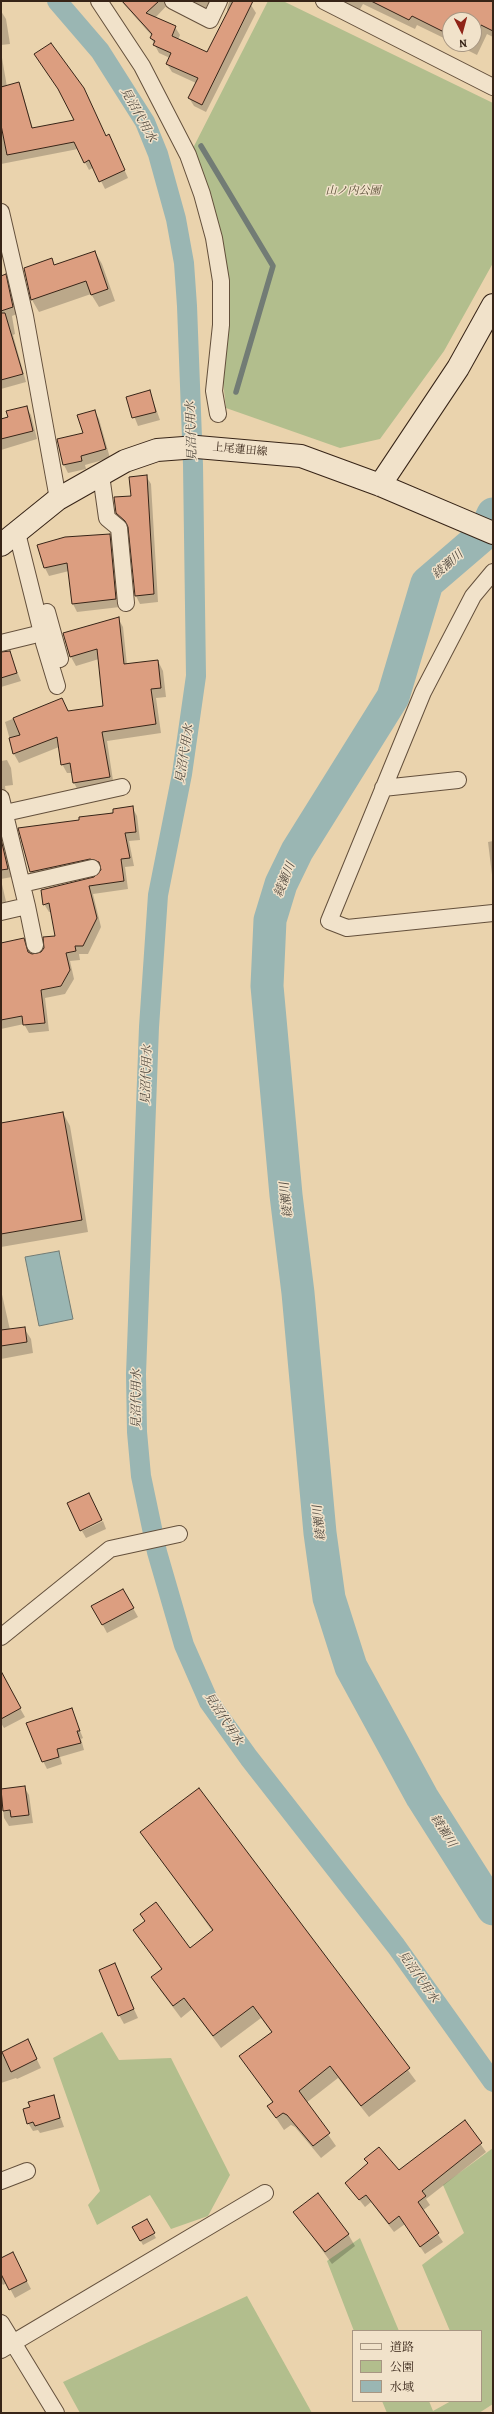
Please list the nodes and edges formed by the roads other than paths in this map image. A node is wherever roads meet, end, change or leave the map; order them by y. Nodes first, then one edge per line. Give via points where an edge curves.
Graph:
1 (99, 1) edge
2 (173, 1) edge
3 (219, 1) edge
4 (324, 1) edge
5 (493, 87) edge
6 (1, 212) edge
7 (493, 305) edge
8 (218, 414) dead end
9 (101, 475) junction
10 (380, 485) junction
11 (58, 499) junction
12 (493, 533) edge
13 (15, 534) edge
14 (493, 572) edge
15 (126, 604) dead end
16 (42, 634) junction
17 (1, 643) edge
18 (60, 659) dead end
19 (57, 686) dead end
20 (458, 780) dead end
21 (122, 787) dead end
22 (382, 788) junction
23 (1, 798) edge
24 (5, 813) junction
25 (92, 868) dead end
26 (22, 884) junction
27 (27, 906) junction
28 (1, 912) edge
29 (493, 913) edge
30 (35, 945) dead end
31 (173, 1535) dead end
32 (1, 1637) edge
33 (27, 2171) dead end
34 (1, 2181) edge
35 (265, 2193) dead end
36 (1, 2323) edge
37 (7, 2346) edge
38 (56, 2413) edge

1 - 8 street via 142,66 188,155 204,202 214,238 221,281 221,325 214,391
2 - 3 street via 210,20
4 - 5 street
6 - 11 street via 25,316
7 - 10 main road via 458,368
9 - 10 main road, 上尾蓮田線 via 141,455 167,449 216,448 301,456
9 - 11 main road, 上尾蓮田線
9 - 15 street via 107,518 119,528
10 - 12 main road, 上尾蓮田線
11 - 13 main road, 上尾蓮田線
13 - 16 street
13 - 18 street
14 - 22 street via 472,596 422,692
16 - 17 street
16 - 19 street
20 - 22 street
21 - 24 street
22 - 29 street via 329,921 347,928
23 - 24 street
24 - 26 street
25 - 26 street
26 - 27 street
27 - 28 street
27 - 30 street
31 - 32 street via 110,1549
33 - 34 street
35 - 37 street
36 - 37 street
37 - 38 street

